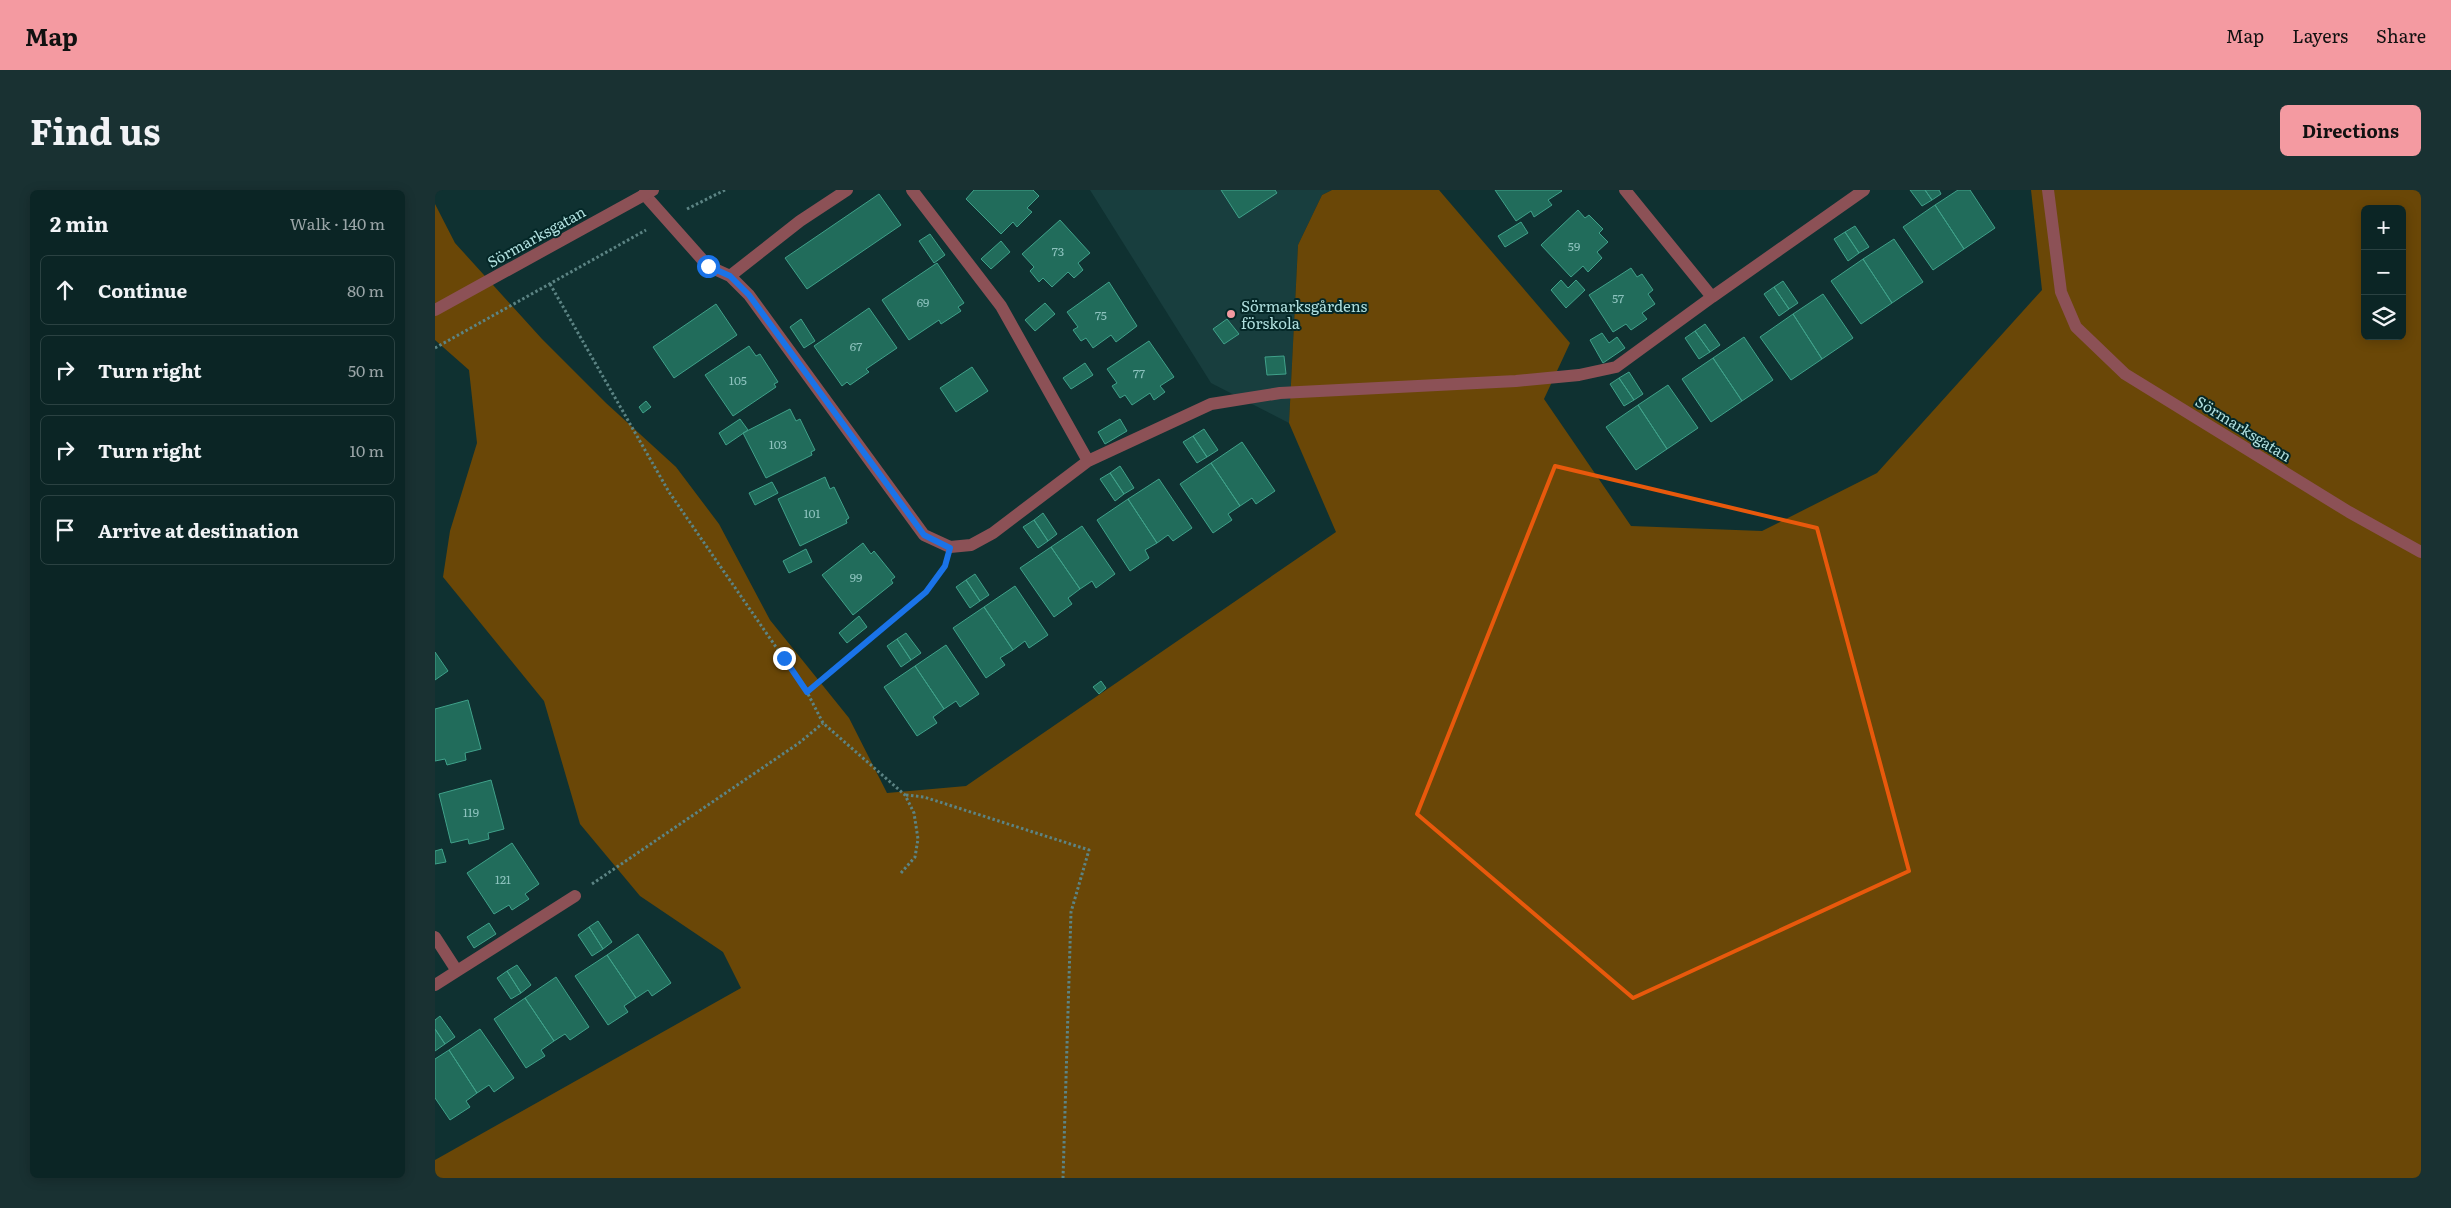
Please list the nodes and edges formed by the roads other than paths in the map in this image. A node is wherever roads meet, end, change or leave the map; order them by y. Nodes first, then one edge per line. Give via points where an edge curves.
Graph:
1 (847, 190) edge
2 (912, 190) edge
3 (1625, 190) edge
4 (1864, 190) edge
5 (2049, 190) edge
6 (646, 191) edge
7 (730, 276) junction
8 (1712, 297) junction
9 (435, 310) edge
10 (1088, 461) junction
11 (2421, 552) edge
12 (575, 896) road end
13 (435, 937) edge
14 (457, 970) junction
15 (435, 985) edge

1 - 7 street
2 - 10 street via 1001,306
3 - 8 street
4 - 8 street
5 - 11 street, Sörmarksgatan via 2061,292 2076,327 2125,374 2349,512
6 - 7 street via 665,220 708,266
6 - 9 street, Sörmarksgatan
7 - 10 street via 749,295 924,535 950,548 971,545 993,533
8 - 10 street via 1616,368 1516,381 1280,393 1211,404
12 - 14 street
13 - 14 street
14 - 15 street

